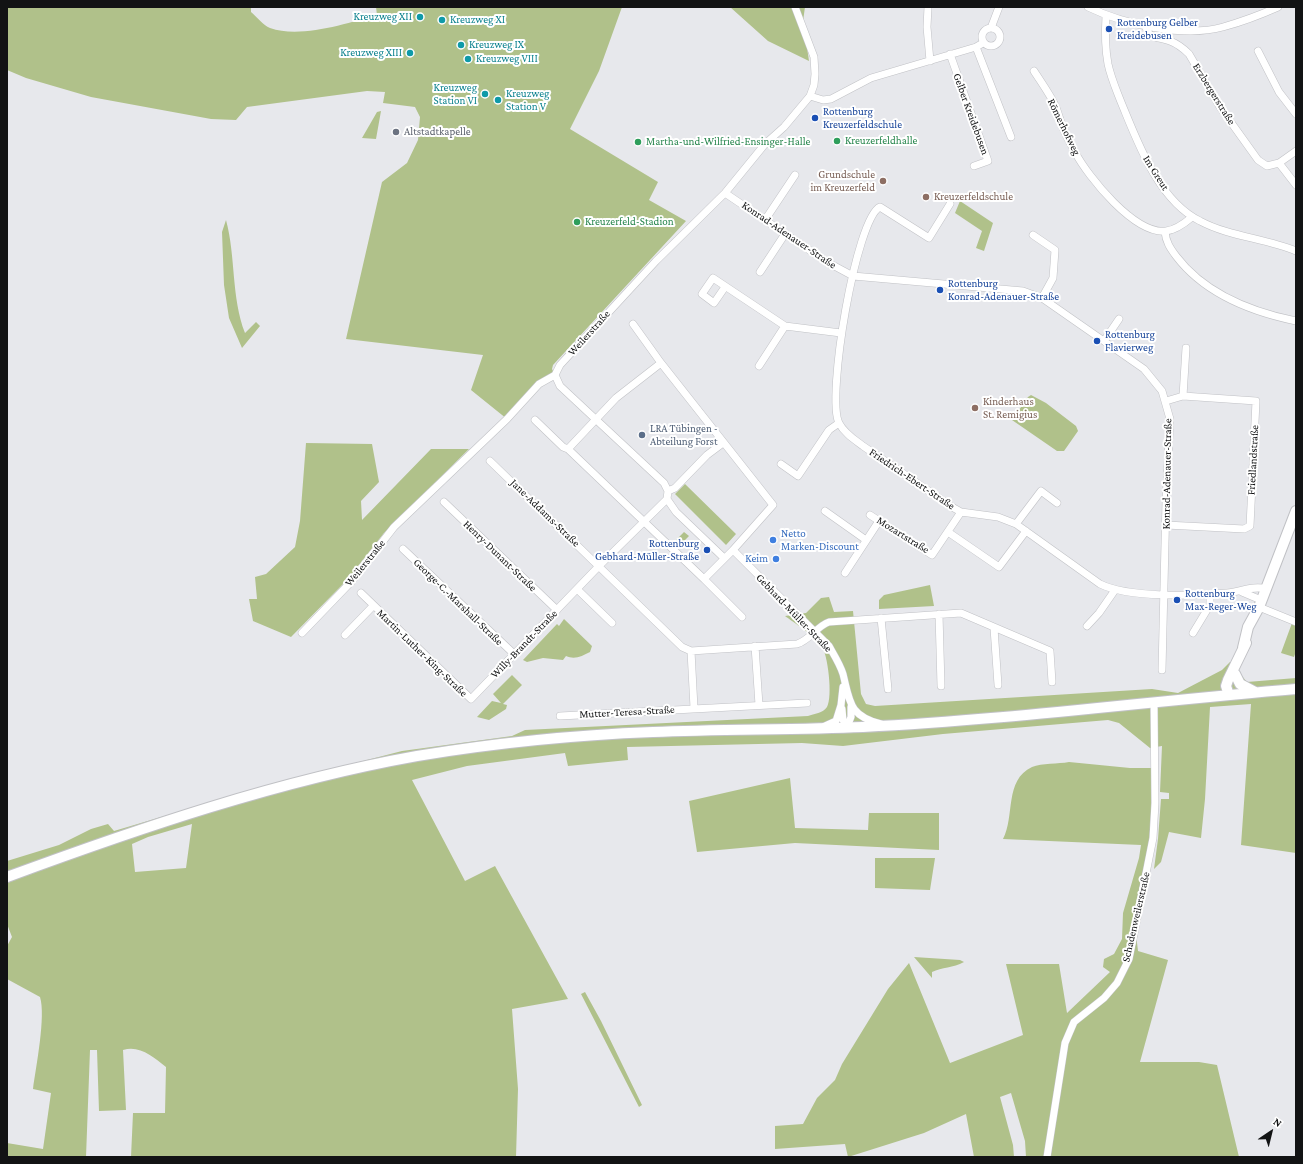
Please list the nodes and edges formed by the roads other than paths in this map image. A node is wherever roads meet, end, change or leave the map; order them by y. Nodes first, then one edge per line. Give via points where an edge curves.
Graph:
1 (795, 7) edge
2 (928, 7) edge
3 (999, 7) edge
4 (1088, 7) edge
5 (1278, 7) edge
6 (1105, 15) junction
7 (1146, 25) junction
8 (991, 28) junction
9 (983, 43) junction
10 (976, 47) junction
11 (1258, 51) dead end
12 (950, 54) junction
13 (930, 60) junction
14 (1034, 71) dead end
15 (810, 96) junction
16 (1296, 114) edge
17 (1011, 137) dead end
18 (1296, 151) edge
19 (1279, 163) junction
20 (974, 166) dead end
21 (795, 175) dead end
22 (1296, 185) edge
23 (725, 193) junction
24 (950, 204) dead end
25 (1192, 217) junction
26 (765, 220) junction
27 (1165, 232) junction
28 (785, 234) junction
29 (1033, 235) dead end
30 (1296, 251) edge
31 (760, 272) dead end
32 (853, 276) junction
33 (725, 287) dead end
34 (1042, 298) junction
35 (1120, 318) dead end
36 (1296, 321) edge
37 (633, 324) dead end
38 (785, 326) junction
39 (841, 333) junction
40 (1104, 341) junction
41 (1186, 348) dead end
42 (661, 363) junction
43 (759, 366) dead end
44 (555, 375) junction
45 (1182, 396) junction
46 (1166, 401) junction
47 (535, 420) dead end
48 (595, 420) junction
49 (839, 423) junction
50 (723, 443) junction
51 (568, 449) junction
52 (490, 461) dead end
53 (781, 464) dead end
54 (668, 491) junction
55 (667, 499) junction
56 (444, 502) dead end
57 (1057, 503) dead end
58 (825, 511) dead end
59 (1296, 511) edge
60 (961, 512) junction
61 (870, 515) dead end
62 (645, 521) junction
63 (879, 521) junction
64 (1016, 524) junction
65 (1166, 525) junction
66 (1026, 531) junction
67 (1292, 531) edge
68 (948, 532) junction
69 (866, 540) junction
70 (403, 549) dead end
71 (733, 550) junction
72 (724, 558) junction
73 (599, 566) junction
74 (845, 573) dead end
75 (704, 579) junction
76 (577, 589) junction
77 (1266, 589) junction
78 (1115, 590) junction
79 (361, 592) dead end
80 (1242, 592) junction
81 (1165, 594) junction
82 (1210, 595) junction
83 (1260, 604) junction
84 (373, 606) junction
85 (557, 610) junction
86 (939, 614) junction
87 (742, 617) dead end
88 (882, 618) junction
89 (1296, 622) edge
90 (612, 623) dead end
91 (1087, 626) dead end
92 (994, 628) junction
93 (814, 632) junction
94 (302, 633) dead end
95 (1193, 633) dead end
96 (345, 636) dead end
97 (756, 646) junction
98 (690, 651) junction
99 (514, 654) junction
100 (1162, 670) dead end
101 (1232, 676) junction
102 (1052, 682) dead end
103 (844, 683) junction
104 (998, 685) dead end
105 (941, 686) dead end
106 (888, 689) dead end
107 (1296, 689) edge
108 (1255, 692) junction
109 (1230, 694) junction
110 (1211, 696) junction
111 (471, 699) joint
112 (1154, 702) junction
113 (807, 703) dead end
114 (759, 705) junction
115 (841, 705) junction
116 (851, 706) junction
117 (694, 708) junction
118 (560, 716) dead end
119 (890, 726) junction
120 (847, 727) junction
121 (814, 728) junction
122 (7, 877) edge
123 (1047, 1157) edge

1 - 15 street, Weilerstraße via 814,57 814,85
2 - 13 street
3 - 8 street
4 - 6 street
5 - 7 street via 1214,29 1195,31
6 - 7 street
6 - 25 street, Im Greut via 1105,43 1113,86 1154,173 1168,193
7 - 19 street, Erzbergerstraße via 1147,33 1151,36 1177,44 1189,54 1220,107 1258,160 1267,166
8 - 9 street via 983,33
8 - 9 street via 999,31 1001,35 999,44 991,47
9 - 10 street
10 - 12 street
10 - 17 street
11 - 16 street via 1279,92
12 - 13 street
12 - 20 street, Gelber Kreidebusen via 988,161
13 - 15 street via 871,78 831,99 822,100
14 - 27 street, Römerhofweg via 1055,105 1063,128 1093,181 1122,211 1138,222
15 - 23 street, Weilerstraße via 784,127 765,144
18 - 19 street
19 - 22 street
21 - 26 street
23 - 26 street, Konrad-Adenauer-Straße
23 - 44 street, Weilerstraße via 617,303 560,365
24 - 32 street via 929,238 887,210 878,207 868,224
25 - 27 street
25 - 30 street, Im Greut via 1229,233 1280,244
26 - 28 street, Konrad-Adenauer-Straße
27 - 36 street via 1168,245 1195,278 1239,303
28 - 31 street
28 - 32 street, Konrad-Adenauer-Straße
29 - 34 street via 1055,250 1053,278
32 - 34 street, Konrad-Adenauer-Straße via 1023,292
32 - 39 street
33 - 38 street
34 - 40 street, Konrad-Adenauer-Straße
35 - 40 street
37 - 42 street
38 - 39 street
38 - 43 street
39 - 49 street via 835,392
40 - 46 street, Konrad-Adenauer-Straße via 1144,369 1162,391
41 - 45 street
42 - 48 street via 616,398
42 - 50 street
44 - 48 street via 560,386
44 - 94 street, Weilerstraße via 539,384 507,419 394,527 351,582
45 - 46 street, Friedlandstraße
45 - 65 street, Friedlandstraße via 1256,401 1251,522 1250,526 1244,529
46 - 65 street, Konrad-Adenauer-Straße via 1170,419
47 - 51 street
48 - 51 street
48 - 54 street via 664,483
49 - 53 street via 829,430 798,476
49 - 60 street, Friedrich-Ebert-Straße via 863,446
50 - 54 street via 707,455 675,488
50 - 71 street via 773,505
51 - 62 street
52 - 73 street, Jane-Addams-Straße
54 - 55 street
55 - 62 street, Willy-Brandt-Straße
55 - 72 street via 676,512
56 - 85 street, Henry-Dunant-Straße
57 - 64 street via 1041,491
58 - 69 street
59 - 67 main road
60 - 64 street, Friedrich-Ebert-Straße via 998,517
60 - 68 street, Mozartstraße
61 - 63 street, Mozartstraße
62 - 73 street, Willy-Brandt-Straße
62 - 75 street
63 - 68 street, Mozartstraße via 932,555
63 - 69 street
64 - 66 street, Friedrich-Ebert-Straße
65 - 81 street, Konrad-Adenauer-Straße
66 - 68 street via 999,567
66 - 78 street, Friedrich-Ebert-Straße via 1100,584
67 - 77 main road
69 - 74 street
70 - 99 street, George-C.-Marshall-Straße
71 - 72 street
71 - 93 street, Gebhard-Müller-Straße
72 - 75 street
73 - 76 street, Willy-Brandt-Straße
73 - 98 street, Jane-Addams-Straße via 682,647
75 - 87 street
76 - 85 street, Willy-Brandt-Straße
76 - 90 street
77 - 80 street, Friedrich-Ebert-Straße via 1259,587
77 - 83 main road
78 - 81 street, Friedrich-Ebert-Straße
78 - 91 street via 1099,614
79 - 84 street, Martin-Luther-King-Straße
80 - 82 street, Friedrich-Ebert-Straße
80 - 83 street, Friedrich-Ebert-Straße
81 - 82 street, Friedrich-Ebert-Straße
81 - 100 street, Konrad-Adenauer-Straße
82 - 95 street via 1210,605
83 - 89 street, Friedrich-Ebert-Straße
83 - 101 main road via 1248,627
84 - 96 street, Martin-Luther-King-Straße
84 - 111 street, Martin-Luther-King-Straße
85 - 99 street, Willy-Brandt-Straße
86 - 88 street
86 - 92 street via 961,613
86 - 105 street
88 - 93 street via 829,622
88 - 106 street
92 - 102 street via 1050,651
92 - 104 street
93 - 97 street via 799,643
93 - 103 street, Gebhard-Müller-Straße via 829,646 836,657
97 - 98 street
97 - 114 street
98 - 117 street
99 - 111 street, Willy-Brandt-Straße
101 - 108 main road
101 - 109 main road
101 - 110 main road
103 - 115 street, Gebhard-Müller-Straße
103 - 116 street, Gebhard-Müller-Straße
107 - 108 main road
108 - 109 main road
109 - 110 main road
110 - 112 main road
112 - 119 main road
112 - 123 street, Schadenweilerstraße via 1153,838 1128,959 1117,983 1104,998 1074,1022 1065,1043
113 - 114 street, Mutter-Teresa-Straße
114 - 117 street, Mutter-Teresa-Straße
115 - 120 street via 843,720
115 - 121 street, Gebhard-Müller-Straße via 836,721
116 - 119 street via 864,718
116 - 120 street, Gebhard-Müller-Straße via 851,717
117 - 118 street, Mutter-Teresa-Straße
119 - 120 main road
120 - 121 main road
121 - 122 main road via 580,736 497,744 416,756 256,794 116,837

